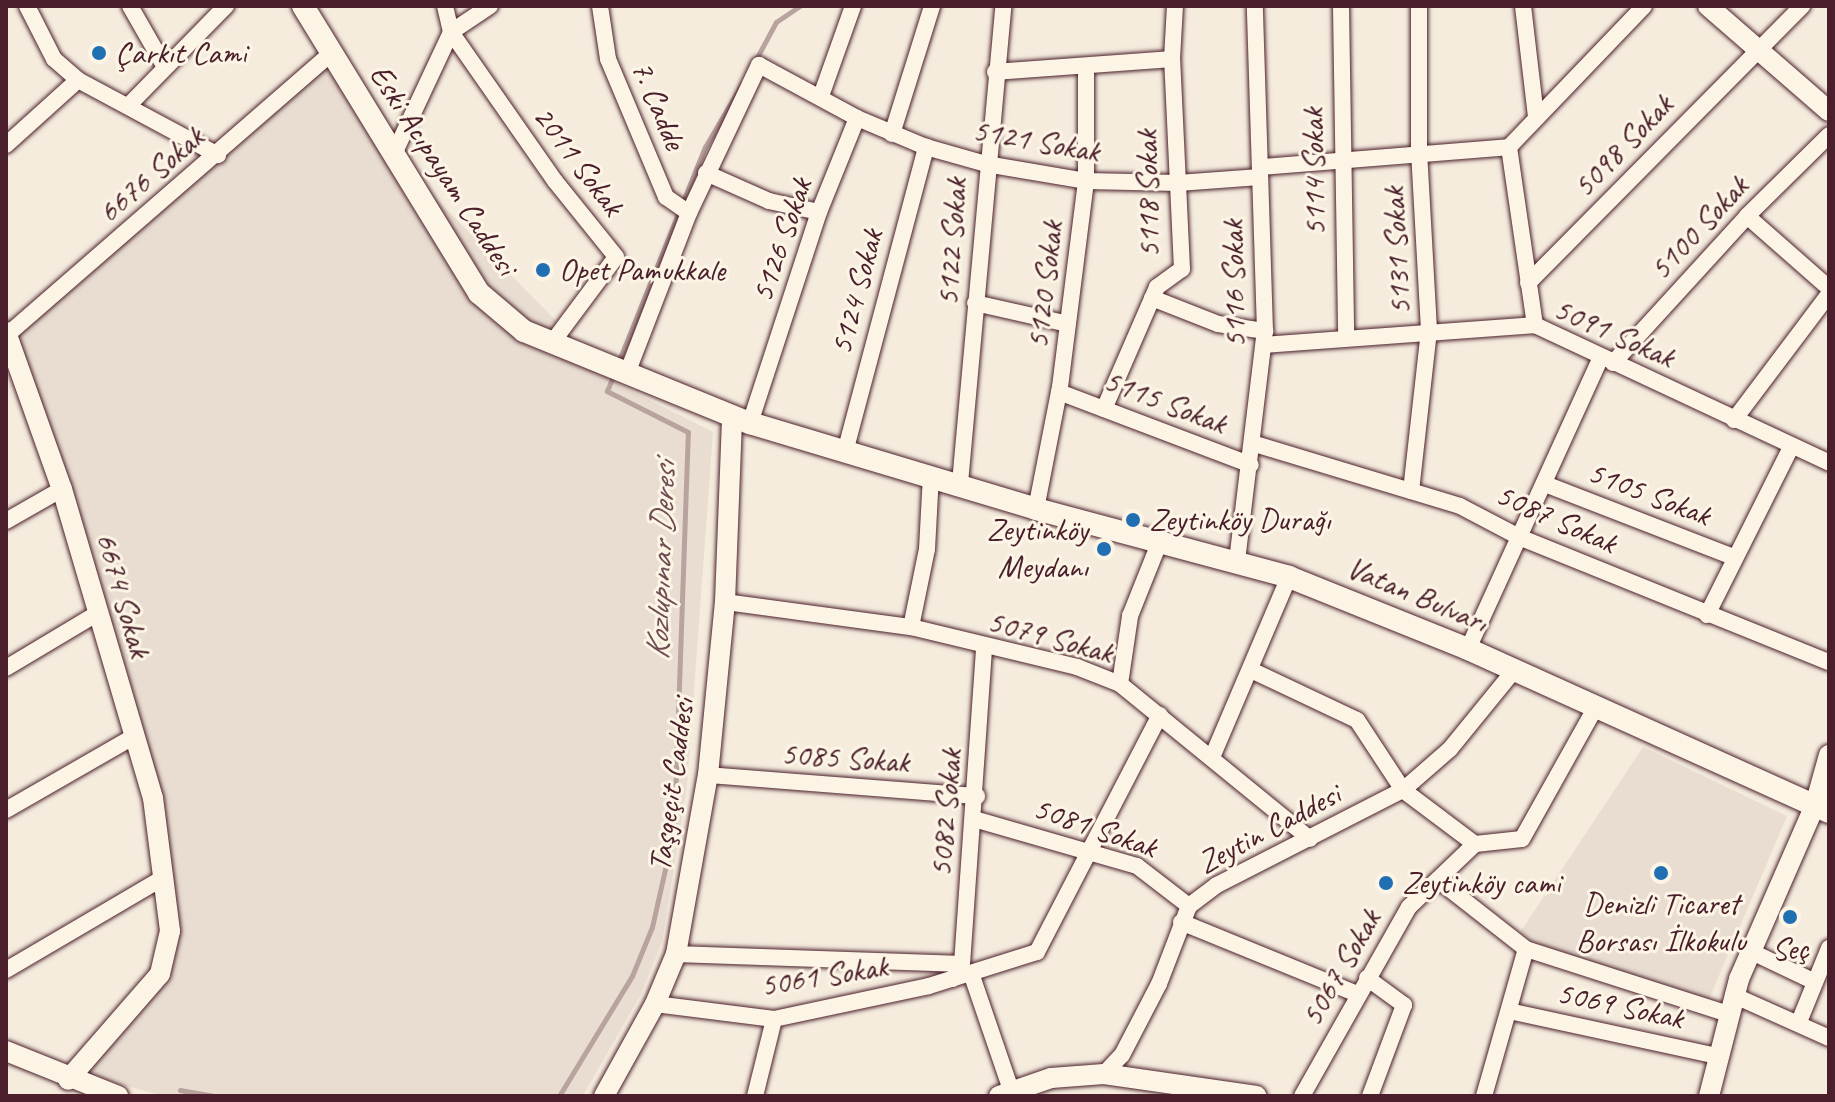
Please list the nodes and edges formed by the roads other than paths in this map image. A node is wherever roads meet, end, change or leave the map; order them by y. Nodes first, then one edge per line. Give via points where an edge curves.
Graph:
1 (27, 6) edge
2 (130, 6) edge
3 (226, 6) edge
4 (303, 6) edge
5 (445, 6) edge
6 (490, 6) edge
7 (600, 6) edge
8 (853, 6) edge
9 (932, 6) edge
10 (1003, 6) edge
11 (1175, 6) edge
12 (1255, 6) edge
13 (1341, 6) edge
14 (1419, 6) edge
15 (1523, 6) edge
16 (1644, 6) edge
17 (1708, 6) edge
18 (1802, 6) edge
19 (451, 32) junction
20 (1757, 49) junction
21 (329, 55) junction
22 (1172, 59) junction
23 (165, 67) junction
24 (1086, 67) junction
25 (995, 72) junction
26 (78, 80) junction
27 (821, 96) junction
28 (129, 105) junction
29 (1829, 111) edge
30 (1536, 116) junction
31 (857, 118) junction
32 (892, 134) junction
33 (1829, 135) edge
34 (6, 145) edge
35 (926, 147) junction
36 (1509, 147) junction
37 (1419, 150) junction
38 (218, 155) junction
39 (393, 156) junction
40 (1341, 161) junction
41 (986, 164) junction
42 (1261, 172) junction
43 (706, 173) junction
44 (1086, 181) junction
45 (1178, 183) junction
46 (686, 210) junction
47 (819, 212) junction
48 (1747, 216) junction
49 (1528, 283) junction
50 (1829, 291) edge
51 (1152, 298) junction
52 (975, 303) junction
53 (1068, 324) junction
54 (1535, 325) junction
55 (1429, 330) junction
56 (7, 334) edge
57 (1346, 337) junction
58 (1265, 338) junction
59 (552, 343) junction
60 (10, 360) edge
61 (1607, 360) junction
62 (619, 368) junction
63 (1059, 392) junction
64 (1104, 409) junction
65 (741, 420) junction
66 (1734, 420) junction
67 (1255, 444) junction
68 (1791, 447) junction
69 (845, 452) junction
70 (1829, 463) edge
71 (1251, 465) junction
72 (931, 476) junction
73 (960, 483) junction
74 (1545, 484) junction
75 (62, 489) junction
76 (1411, 491) junction
77 (1036, 509) junction
78 (6, 521) edge
79 (1519, 537) junction
80 (1160, 541) junction
81 (1733, 557) junction
82 (1237, 561) junction
83 (1289, 577) junction
84 (725, 602) junction
85 (98, 613) junction
86 (1707, 615) junction
87 (911, 627) junction
88 (984, 649) junction
89 (1468, 649) junction
90 (1829, 662) edge
91 (6, 668) edge
92 (1251, 670) junction
93 (1512, 673) junction
94 (1120, 684) junction
95 (1594, 710) junction
96 (1160, 715) junction
97 (133, 737) junction
98 (1213, 755) junction
99 (1829, 755) edge
100 (708, 775) junction
101 (1403, 790) junction
102 (977, 796) junction
103 (1822, 808) edge
104 (6, 810) edge
105 (974, 819) junction
106 (1310, 839) junction
107 (1475, 844) junction
108 (1092, 850) junction
109 (161, 879) junction
110 (1438, 880) junction
111 (1185, 914) junction
112 (1829, 948) edge
113 (1526, 949) junction
114 (1750, 951) junction
115 (676, 954) junction
116 (966, 968) junction
117 (6, 970) edge
118 (1367, 978) junction
119 (953, 979) joint
120 (1815, 982) junction
121 (1357, 994) junction
122 (655, 1004) junction
123 (1731, 1004) junction
124 (1509, 1011) junction
125 (774, 1019) junction
126 (1799, 1022) junction
127 (1829, 1038) edge
128 (6, 1051) edge
129 (1718, 1056) junction
130 (1104, 1074) junction
131 (68, 1080) junction
132 (1050, 1087) edge
133 (1005, 1093) edge
134 (118, 1096) edge
135 (604, 1096) edge
136 (755, 1096) edge
137 (1256, 1096) edge
138 (1302, 1096) edge
139 (1370, 1096) edge
140 (1484, 1096) edge
141 (1709, 1096) edge

1 - 26 street via 54,59
2 - 23 street
3 - 23 street
4 - 21 main road, Eski Acıpayam Caddesi
5 - 19 street, 2011 Sokak
6 - 19 street
7 - 46 street, 7. Cadde via 608,59 666,197
8 - 27 street
9 - 32 street
10 - 25 street, 5122 Sokak
11 - 22 street, 5118 Sokak
12 - 42 street, 5116 Sokak
13 - 40 street, 5114 Sokak
14 - 37 street, 5131 Sokak
15 - 30 street
16 - 30 street
17 - 20 street
18 - 20 street, 5098 Sokak
19 - 39 street
19 - 59 street, 2011 Sokak via 555,181 616,257
20 - 29 street
20 - 49 street, 5098 Sokak
21 - 38 street, 6676 Sokak
21 - 39 main road, Eski Acıpayam Caddesi
22 - 24 street
22 - 45 street, 5118 Sokak
23 - 28 street
24 - 25 street
24 - 44 street, 5120 Sokak
25 - 41 street, 5122 Sokak
26 - 28 street
26 - 34 street
27 - 31 street
27 - 43 street via 759,65
28 - 38 street
30 - 36 street
31 - 32 street, 5121 Sokak
31 - 47 street, 5126 Sokak
32 - 35 street, 5121 Sokak
33 - 48 street, 5100 Sokak
35 - 41 street, 5121 Sokak
35 - 69 street, 5124 Sokak
36 - 37 street, 5121 Sokak
36 - 49 street
37 - 40 street, 5121 Sokak
37 - 55 street, 5131 Sokak
38 - 56 street, 6676 Sokak
39 - 59 main road, Eski Acıpayam Caddesi via 479,293 524,331
40 - 42 street, 5121 Sokak
40 - 57 street, 5114 Sokak
41 - 44 street, 5121 Sokak
41 - 52 street, 5122 Sokak
42 - 45 street, 5121 Sokak
42 - 58 street, 5116 Sokak
43 - 46 street
43 - 47 street via 769,201
44 - 45 street, 5121 Sokak
44 - 53 street, 5120 Sokak
45 - 51 street, 5118 Sokak via 1182,269 1157,287
46 - 62 street
47 - 65 street, 5126 Sokak
48 - 50 street
48 - 61 street, 5100 Sokak
49 - 54 street
50 - 66 street
51 - 58 street, 5091 Sokak
51 - 64 street, 5118 Sokak
52 - 53 street
52 - 73 street, 5122 Sokak
53 - 63 street, 5120 Sokak
54 - 55 street, 5091 Sokak
54 - 61 street, 5091 Sokak
55 - 57 street, 5091 Sokak
55 - 76 street, 5131 Sokak
56 - 60 street, 6674 Sokak
57 - 58 street, 5091 Sokak
58 - 67 street, 5116 Sokak
59 - 62 main road, Eski Acıpayam Caddesi
60 - 75 street, 6674 Sokak
61 - 66 street, 5091 Sokak
61 - 74 street, 5100 Sokak
62 - 65 main road, Eski Acıpayam Caddesi
63 - 64 street, 5115 Sokak
63 - 77 street, 5120 Sokak
64 - 71 street, 5115 Sokak
65 - 69 main road, Vatan Bulvarı
65 - 84 street, Taşgeçit Caddesi
66 - 68 street, 5091 Sokak
67 - 71 street, 5116 Sokak
67 - 76 street, 5087 Sokak
68 - 70 street, 5091 Sokak
68 - 81 street
69 - 72 main road, Vatan Bulvarı
71 - 82 street, 5116 Sokak
72 - 73 main road, Vatan Bulvarı
72 - 87 street via 927,549
73 - 77 main road, Vatan Bulvarı
74 - 79 street, 5100 Sokak
74 - 81 street, 5105 Sokak
75 - 78 street
75 - 85 street, 6674 Sokak
76 - 79 street, 5087 Sokak via 1460,506
77 - 80 main road, Vatan Bulvarı
79 - 86 street, 5087 Sokak
79 - 89 street, 5100 Sokak
80 - 82 main road, Vatan Bulvarı
80 - 94 street via 1130,616
81 - 86 street
82 - 83 main road, Vatan Bulvarı
83 - 89 main road, Vatan Bulvarı
83 - 92 street
84 - 87 street, 5079 Sokak
84 - 100 street, Taşgeçit Caddesi
85 - 91 street
85 - 97 street, 6674 Sokak
86 - 90 street, 5087 Sokak
87 - 88 street, 5079 Sokak
88 - 94 street, 5079 Sokak via 1077,667
88 - 102 street, 5082 Sokak
89 - 93 main road, Vatan Bulvarı
92 - 98 street
92 - 101 street via 1357,720
93 - 95 main road, Vatan Bulvarı
93 - 101 street, Zeytin Caddesi via 1450,749
94 - 96 street, 5079 Sokak
95 - 103 main road, Vatan Bulvarı
95 - 107 street via 1522,839
96 - 98 street, 5079 Sokak
96 - 108 street
97 - 104 street
97 - 109 street, 6674 Sokak via 153,798
98 - 106 street, 5079 Sokak
99 - 103 street
100 - 102 street, 5085 Sokak
100 - 115 street, Taşgeçit Caddesi
101 - 106 street, Zeytin Caddesi
101 - 107 street
102 - 105 street, 5082 Sokak
103 - 114 street
105 - 108 street, 5081 Sokak
105 - 116 street, 5082 Sokak
106 - 111 street, Zeytin Caddesi via 1217,885
107 - 110 street, 5067 Sokak
108 - 111 street, 5081 Sokak via 1159,877
108 - 116 street via 1037,952
109 - 117 street
109 - 131 street, 6674 Sokak via 170,931 160,974
110 - 113 street
110 - 118 street, 5067 Sokak via 1409,907
111 - 121 street
111 - 130 street, Zeytin Caddesi via 1135,1032
112 - 120 street
113 - 123 street
113 - 124 street
114 - 120 street
114 - 123 street
115 - 116 street
115 - 122 street, Taşgeçit Caddesi
116 - 119 street, 5082 Sokak
116 - 133 street
118 - 121 street, 5067 Sokak
118 - 139 street via 1404,1005
119 - 125 street, 5061 Sokak
120 - 126 street
121 - 138 street, 5067 Sokak
122 - 125 street, 5061 Sokak
122 - 135 street, Taşgeçit Caddesi
123 - 126 street
123 - 129 street
124 - 129 street, 5069 Sokak
124 - 140 street
125 - 136 street
126 - 127 street
128 - 131 street
129 - 141 street
130 - 132 street
130 - 137 street
131 - 134 street
132 - 133 street

